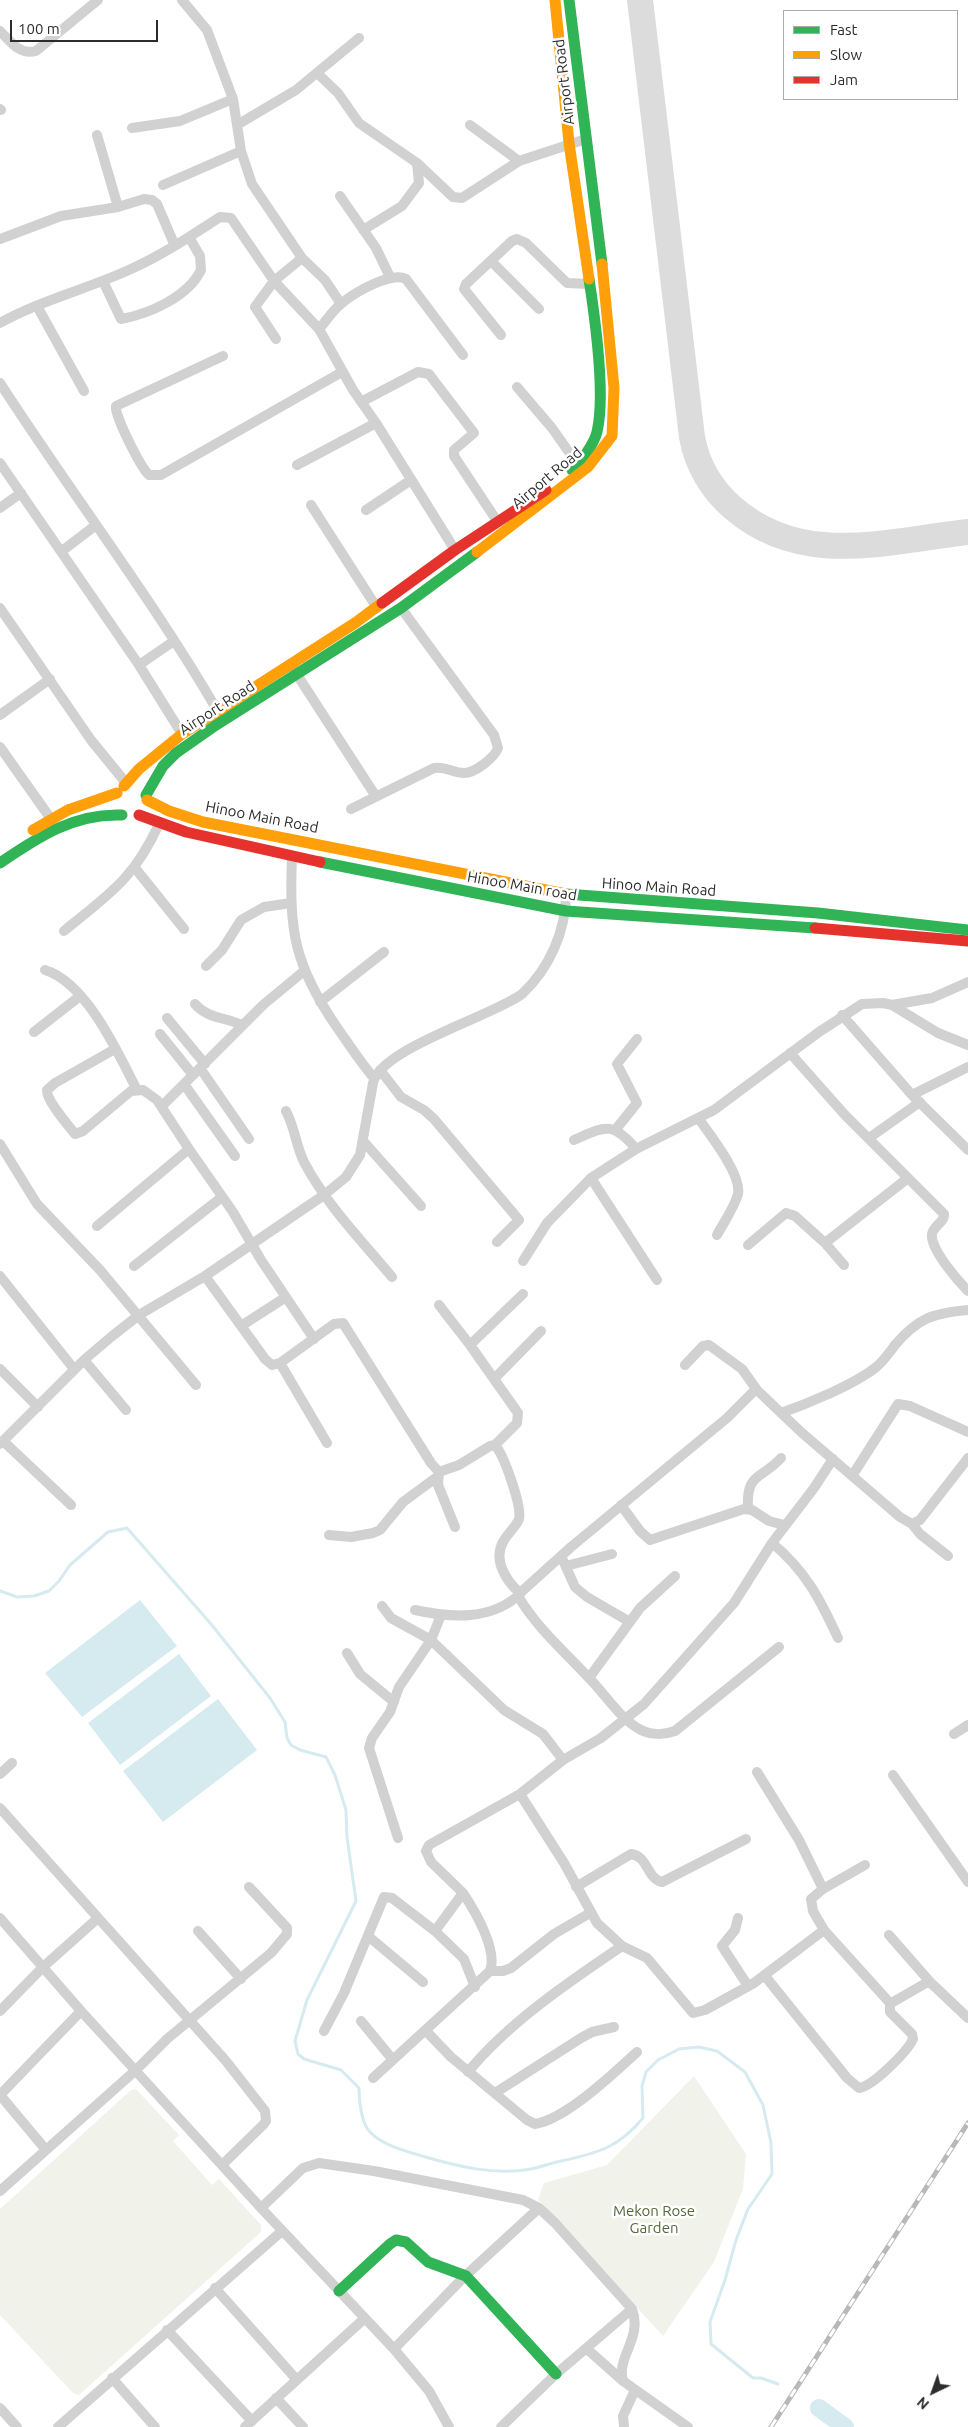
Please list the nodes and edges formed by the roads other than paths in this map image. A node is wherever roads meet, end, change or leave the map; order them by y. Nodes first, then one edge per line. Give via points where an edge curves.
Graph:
1 (98, 0) edge
2 (182, 0) edge
3 (555, 0) edge
4 (569, 0) edge
5 (0, 31) edge
6 (359, 38) dead end
7 (317, 73) junction
8 (233, 99) junction
9 (237, 125) junction
10 (470, 125) dead end
11 (132, 128) dead end
12 (97, 135) dead end
13 (586, 140) junction
14 (569, 143) junction
15 (241, 151) junction
16 (519, 162) junction
17 (417, 163) junction
18 (162, 185) dead end
19 (340, 196) dead end
20 (118, 207) junction
21 (363, 230) junction
22 (190, 237) junction
23 (0, 239) edge
24 (174, 246) junction
25 (302, 258) junction
26 (491, 260) junction
27 (390, 277) junction
28 (103, 280) junction
29 (274, 281) junction
30 (590, 284) junction
31 (341, 304) junction
32 (37, 306) junction
33 (540, 309) dead end
34 (0, 323) edge
35 (319, 329) junction
36 (501, 336) dead end
37 (276, 339) dead end
38 (463, 355) dead end
39 (223, 356) dead end
40 (342, 372) junction
41 (0, 383) edge
42 (517, 387) dead end
43 (84, 391) dead end
44 (362, 402) junction
45 (376, 423) junction
46 (0, 464) edge
47 (297, 465) dead end
48 (578, 465) junction
49 (411, 480) junction
50 (21, 493) junction
51 (311, 505) dead end
52 (0, 508) edge
53 (366, 510) dead end
54 (497, 521) junction
55 (96, 525) junction
56 (455, 550) junction
57 (62, 551) junction
58 (0, 608) edge
59 (377, 608) junction
60 (401, 608) junction
61 (174, 641) junction
62 (290, 664) junction
63 (139, 665) junction
64 (297, 676) junction
65 (50, 679) junction
66 (216, 710) junction
67 (0, 714) edge
68 (182, 734) junction
69 (0, 747) edge
70 (122, 787) junction
71 (375, 795) junction
72 (147, 797) junction
73 (351, 809) dead end
74 (122, 814) junction
75 (139, 816) junction
76 (51, 819) junction
77 (159, 824) junction
78 (0, 851) edge
79 (292, 857) junction
80 (0, 864) edge
81 (135, 868) junction
82 (566, 894) junction
83 (291, 903) junction
84 (566, 911) junction
85 (184, 929) dead end
86 (968, 930) edge
87 (64, 931) dead end
88 (968, 941) edge
89 (384, 952) dead end
90 (206, 966) dead end
91 (45, 970) dead end
92 (304, 971) junction
93 (968, 982) edge
94 (80, 996) junction
95 (320, 1002) junction
96 (195, 1004) dead end
97 (892, 1006) junction
98 (842, 1015) junction
99 (167, 1018) dead end
100 (242, 1025) junction
101 (34, 1032) dead end
102 (160, 1034) dead end
103 (637, 1039) dead end
104 (968, 1044) edge
105 (115, 1049) junction
106 (790, 1053) junction
107 (968, 1067) edge
108 (199, 1069) junction
109 (377, 1074) junction
110 (184, 1084) junction
111 (137, 1090) junction
112 (916, 1098) junction
113 (162, 1106) junction
114 (286, 1111) dead end
115 (700, 1119) junction
116 (616, 1129) junction
117 (869, 1138) junction
118 (249, 1139) dead end
119 (574, 1140) dead end
120 (364, 1142) junction
121 (0, 1144) edge
122 (188, 1149) junction
123 (636, 1149) junction
124 (968, 1150) edge
125 (236, 1156) dead end
126 (591, 1178) junction
127 (908, 1178) junction
128 (324, 1195) junction
129 (222, 1197) junction
130 (421, 1206) dead end
131 (97, 1226) dead end
132 (717, 1235) dead end
133 (497, 1242) dead end
134 (825, 1242) junction
135 (251, 1244) junction
136 (748, 1245) dead end
137 (523, 1260) dead end
138 (844, 1265) dead end
139 (134, 1266) dead end
140 (0, 1276) edge
141 (205, 1276) junction
142 (392, 1277) dead end
143 (657, 1280) dead end
144 (968, 1291) edge
145 (523, 1294) dead end
146 (286, 1297) junction
147 (439, 1305) dead end
148 (968, 1310) edge
149 (139, 1315) junction
150 (242, 1326) junction
151 (540, 1331) dead end
152 (314, 1338) junction
153 (470, 1345) junction
154 (84, 1360) junction
155 (280, 1363) junction
156 (685, 1365) dead end
157 (0, 1369) edge
158 (74, 1369) junction
159 (494, 1379) junction
160 (196, 1385) dead end
161 (757, 1390) junction
162 (38, 1407) junction
163 (126, 1410) dead end
164 (781, 1413) junction
165 (968, 1432) edge
166 (2, 1442) edge
167 (327, 1443) dead end
168 (495, 1445) junction
169 (781, 1458) dead end
170 (968, 1458) edge
171 (833, 1459) junction
172 (438, 1475) junction
173 (852, 1476) junction
174 (71, 1505) dead end
175 (621, 1505) junction
176 (748, 1509) junction
177 (912, 1524) junction
178 (784, 1525) junction
179 (455, 1527) dead end
180 (329, 1535) dead end
181 (772, 1543) junction
182 (612, 1554) dead end
183 (562, 1556) junction
184 (948, 1556) dead end
185 (566, 1566) junction
186 (675, 1576) dead end
187 (520, 1595) junction
188 (382, 1606) dead end
189 (415, 1610) dead end
190 (441, 1615) junction
191 (630, 1622) junction
192 (838, 1638) dead end
193 (431, 1640) junction
194 (779, 1647) dead end
195 (347, 1654) dead end
196 (589, 1678) junction
197 (394, 1702) junction
198 (626, 1718) junction
199 (968, 1725) edge
200 (954, 1734) dead end
201 (564, 1760) junction
202 (12, 1763) dead end
203 (757, 1772) dead end
204 (0, 1774) edge
205 (893, 1774) dead end
206 (520, 1794) junction
207 (0, 1808) edge
208 (398, 1838) dead end
209 (746, 1839) dead end
210 (866, 1864) dead end
211 (968, 1882) edge
212 (249, 1887) dead end
213 (576, 1887) junction
214 (823, 1889) junction
215 (463, 1893) junction
216 (590, 1913) junction
217 (0, 1918) edge
218 (98, 1918) junction
219 (738, 1918) dead end
220 (824, 1930) junction
221 (198, 1931) dead end
222 (434, 1931) junction
223 (888, 1935) dead end
224 (368, 1936) junction
225 (622, 1946) junction
226 (43, 1967) junction
227 (490, 1971) junction
228 (765, 1976) junction
229 (241, 1978) junction
230 (423, 1982) dead end
231 (931, 1983) junction
232 (748, 1986) junction
233 (475, 1988) junction
234 (890, 2003) junction
235 (0, 2011) edge
236 (81, 2011) junction
237 (968, 2018) edge
238 (190, 2021) junction
239 (361, 2021) dead end
240 (614, 2027) dead end
241 (324, 2031) dead end
242 (426, 2031) junction
243 (637, 2052) dead end
244 (393, 2060) junction
245 (136, 2070) junction
246 (468, 2072) junction
247 (373, 2078) dead end
248 (495, 2093) junction
249 (0, 2095) edge
250 (46, 2150) junction
251 (222, 2165) junction
252 (0, 2190) edge
253 (261, 2208) junction
254 (539, 2208) junction
255 (282, 2232) junction
256 (466, 2276) junction
257 (215, 2288) junction
258 (339, 2291) junction
259 (632, 2309) junction
260 (364, 2318) junction
261 (167, 2330) junction
262 (394, 2349) junction
263 (587, 2349) junction
264 (556, 2374) junction
265 (112, 2378) junction
266 (297, 2380) junction
267 (623, 2381) junction
268 (635, 2390) junction
269 (276, 2398) junction
270 (0, 2408) edge
271 (248, 2424) edge
272 (17, 2427) edge
273 (58, 2427) edge
274 (155, 2427) edge
275 (303, 2427) edge
276 (449, 2427) edge
277 (501, 2427) edge
278 (624, 2427) edge
279 (688, 2427) edge

1 - 5 street via 36,50 27,53 19,50
2 - 8 street via 207,30
3 - 14 street, Airport Road
4 - 13 street, Airport Road
6 - 7 street
7 - 9 street via 288,95
7 - 17 street via 338,93 359,123
8 - 9 street
8 - 11 street via 180,121
9 - 15 street
10 - 16 street
12 - 20 street
13 - 14 street
13 - 60 street, Airport Road via 607,305 614,388 612,436 588,467 560,490
14 - 16 street
14 - 30 street, Airport Road
15 - 18 street
15 - 25 street via 252,184
16 - 17 street via 462,198 453,196
17 - 21 street via 419,183 402,206
19 - 21 street
20 - 23 street via 61,216
20 - 24 street via 144,199 158,204
21 - 27 street
22 - 24 street
22 - 28 street via 200,256 201,270 191,284 171,299 121,319
22 - 29 street via 220,217 231,218
24 - 28 street via 132,269
25 - 29 street
25 - 31 street via 325,280
26 - 30 street via 517,239 526,243 567,283
26 - 33 street
26 - 36 street via 464,289
27 - 31 street
27 - 38 street via 406,279
28 - 32 street
29 - 35 street
29 - 37 street via 255,307
30 - 48 street, Airport Road via 600,393 597,433
31 - 35 street
32 - 34 street
32 - 43 street
35 - 40 street
39 - 40 street via 116,406 118,417 149,475 161,475
40 - 44 street
41 - 55 street
42 - 48 street
44 - 45 street
44 - 54 street via 418,372 429,374 474,433 454,450 454,456
45 - 47 street
45 - 49 street
46 - 50 street
48 - 54 street, Airport Road
49 - 53 street
49 - 56 street
50 - 52 street
50 - 57 street
51 - 59 street
54 - 56 street, Airport Road
55 - 57 street
55 - 61 street
56 - 59 street, Airport Road
57 - 63 street
58 - 65 street
59 - 62 street, Airport Road
60 - 64 street, Airport Road
60 - 71 street via 494,735 498,748 471,772 434,768
61 - 63 street
61 - 66 street
62 - 64 street
62 - 66 street, Airport Road
63 - 68 street
64 - 71 street
64 - 72 street, Airport Road via 169,758 156,775
65 - 67 street
65 - 70 street
66 - 68 street, Airport Road
68 - 70 street, Airport Road via 139,768
69 - 76 street
70 - 72 street via 137,786
70 - 74 street via 116,807
70 - 76 street
71 - 73 street
72 - 75 street via 146,809
72 - 82 street, Hinoo Main Road via 169,811 203,822
74 - 75 street
74 - 80 street via 76,819 47,833
75 - 77 street, Hinoo Main road
76 - 78 street
77 - 79 street, Hinoo Main road
77 - 81 street
79 - 83 street
79 - 84 street, Hinoo Main road
81 - 85 street
81 - 87 street via 114,890
82 - 84 street
82 - 86 street, Hinoo Main Road via 818,913
83 - 90 street via 264,907 241,920 222,950
83 - 92 street via 294,934
84 - 88 street, Hinoo Main road
84 - 109 street via 552,952 522,994 436,1036
89 - 95 street
91 - 94 street via 64,978
92 - 95 street
92 - 100 street
93 - 97 street via 932,998
94 - 101 street
94 - 105 street
95 - 109 street
96 - 100 street via 208,1016
97 - 98 street via 862,1004
97 - 104 street via 938,1033
98 - 106 street
98 - 112 street
99 - 108 street
100 - 108 street
102 - 108 street
103 - 116 street via 617,1064 637,1103
105 - 111 street
105 - 111 street via 55,1084 46,1092 48,1097 75,1134 131,1091
106 - 115 street via 744,1090
106 - 117 street via 845,1116
107 - 112 street
108 - 110 street
108 - 118 street
109 - 120 street
109 - 133 street via 401,1097 434,1120 519,1220
110 - 113 street
110 - 125 street
111 - 113 street via 150,1094
112 - 117 street
112 - 124 street
113 - 122 street
114 - 128 street via 301,1157
115 - 123 street
115 - 132 street via 738,1185 734,1204
116 - 119 street via 602,1128
116 - 123 street
117 - 127 street
120 - 128 street via 356,1164
120 - 130 street
121 - 149 street via 37,1204
122 - 129 street
122 - 131 street
123 - 126 street
126 - 137 street via 547,1223
126 - 143 street
127 - 134 street
127 - 144 street via 944,1214 944,1219 933,1232 933,1239 939,1254
128 - 135 street
128 - 142 street
129 - 135 street
129 - 139 street
134 - 136 street via 795,1216 786,1213
134 - 138 street
135 - 141 street
135 - 146 street
140 - 158 street
141 - 149 street
141 - 150 street
145 - 153 street
146 - 150 street
146 - 152 street
147 - 153 street
148 - 164 street via 926,1318 901,1338 873,1370
149 - 154 street
149 - 160 street
150 - 155 street via 268,1362
151 - 159 street
152 - 155 street
152 - 172 street via 334,1324 343,1323
153 - 159 street
154 - 158 street
154 - 163 street
155 - 167 street
156 - 161 street via 703,1346 709,1345 742,1369
157 - 162 street
158 - 162 street
159 - 168 street via 519,1419
161 - 164 street
161 - 175 street
162 - 166 street
164 - 171 street
165 - 173 street via 910,1406 898,1404
166 - 174 street
168 - 172 street
168 - 187 street via 519,1509 517,1522 501,1547 500,1562 504,1575
169 - 176 street via 748,1489
170 - 177 street via 920,1520
171 - 173 street
171 - 178 street
172 - 179 street
172 - 180 street via 395,1509 380,1530 363,1536
173 - 177 street
175 - 176 street via 640,1532 650,1540
175 - 183 street
176 - 178 street
177 - 184 street
178 - 181 street
181 - 192 street via 810,1582
181 - 198 street via 743,1590 715,1626 644,1704
182 - 185 street
183 - 185 street
183 - 187 street
185 - 191 street via 579,1591
186 - 191 street via 649,1598
187 - 190 street via 493,1610 469,1616
187 - 196 street via 546,1635
188 - 193 street via 391,1618
189 - 190 street
190 - 193 street
191 - 196 street
193 - 197 street via 406,1676
193 - 201 street via 504,1710 543,1734
194 - 198 street via 675,1731 663,1734 643,1731
195 - 197 street via 360,1674
196 - 198 street
197 - 208 street via 369,1748
198 - 201 street
199 - 200 street
201 - 206 street
202 - 204 street
203 - 214 street via 799,1840
205 - 211 street
206 - 213 street
206 - 215 street via 448,1833 427,1849 431,1862
207 - 218 street
209 - 213 street via 662,1882 656,1879 641,1858 632,1854
210 - 214 street
212 - 229 street via 288,1931 271,1953
213 - 216 street
214 - 220 street via 811,1901
215 - 222 street
215 - 227 street via 488,1942
216 - 225 street
216 - 227 street via 554,1934 511,1968
217 - 226 street
218 - 226 street
218 - 238 street
219 - 232 street via 735,1930 722,1946
220 - 228 street
220 - 234 street
221 - 229 street
222 - 224 street via 386,1896
222 - 233 street via 464,1959
223 - 231 street
224 - 230 street
224 - 241 street
225 - 232 street via 647,1958 693,2013 705,2010
225 - 246 street via 528,2016 484,2053
226 - 235 street
226 - 236 street
227 - 233 street
228 - 232 street
228 - 234 street via 847,2078 859,2088 870,2083 896,2060 913,2039 890,2012
229 - 238 street
231 - 234 street
231 - 237 street
233 - 242 street
236 - 245 street
236 - 249 street
238 - 245 street
238 - 251 street via 246,2085 266,2115 263,2125
239 - 244 street
240 - 248 street via 581,2038
242 - 244 street
242 - 246 street
243 - 248 street via 572,2107 540,2124 531,2123
244 - 247 street
245 - 250 street
245 - 251 street
246 - 248 street
249 - 250 street
250 - 252 street
251 - 253 street
253 - 254 street via 303,2168 319,2163 505,2196
253 - 255 street
254 - 256 street
254 - 259 street
255 - 257 street
255 - 258 street
256 - 258 street via 428,2262 406,2242 396,2240
256 - 262 street
256 - 264 street
257 - 261 street
257 - 266 street
258 - 260 street
259 - 263 street
259 - 267 street via 636,2325 622,2367
260 - 262 street
260 - 266 street
261 - 265 street
261 - 271 street
262 - 276 street via 429,2391
263 - 264 street
263 - 267 street
264 - 277 street
265 - 273 street
265 - 274 street
266 - 269 street
267 - 268 street
268 - 278 street via 623,2416
268 - 279 street
269 - 271 street
269 - 275 street
270 - 272 street

